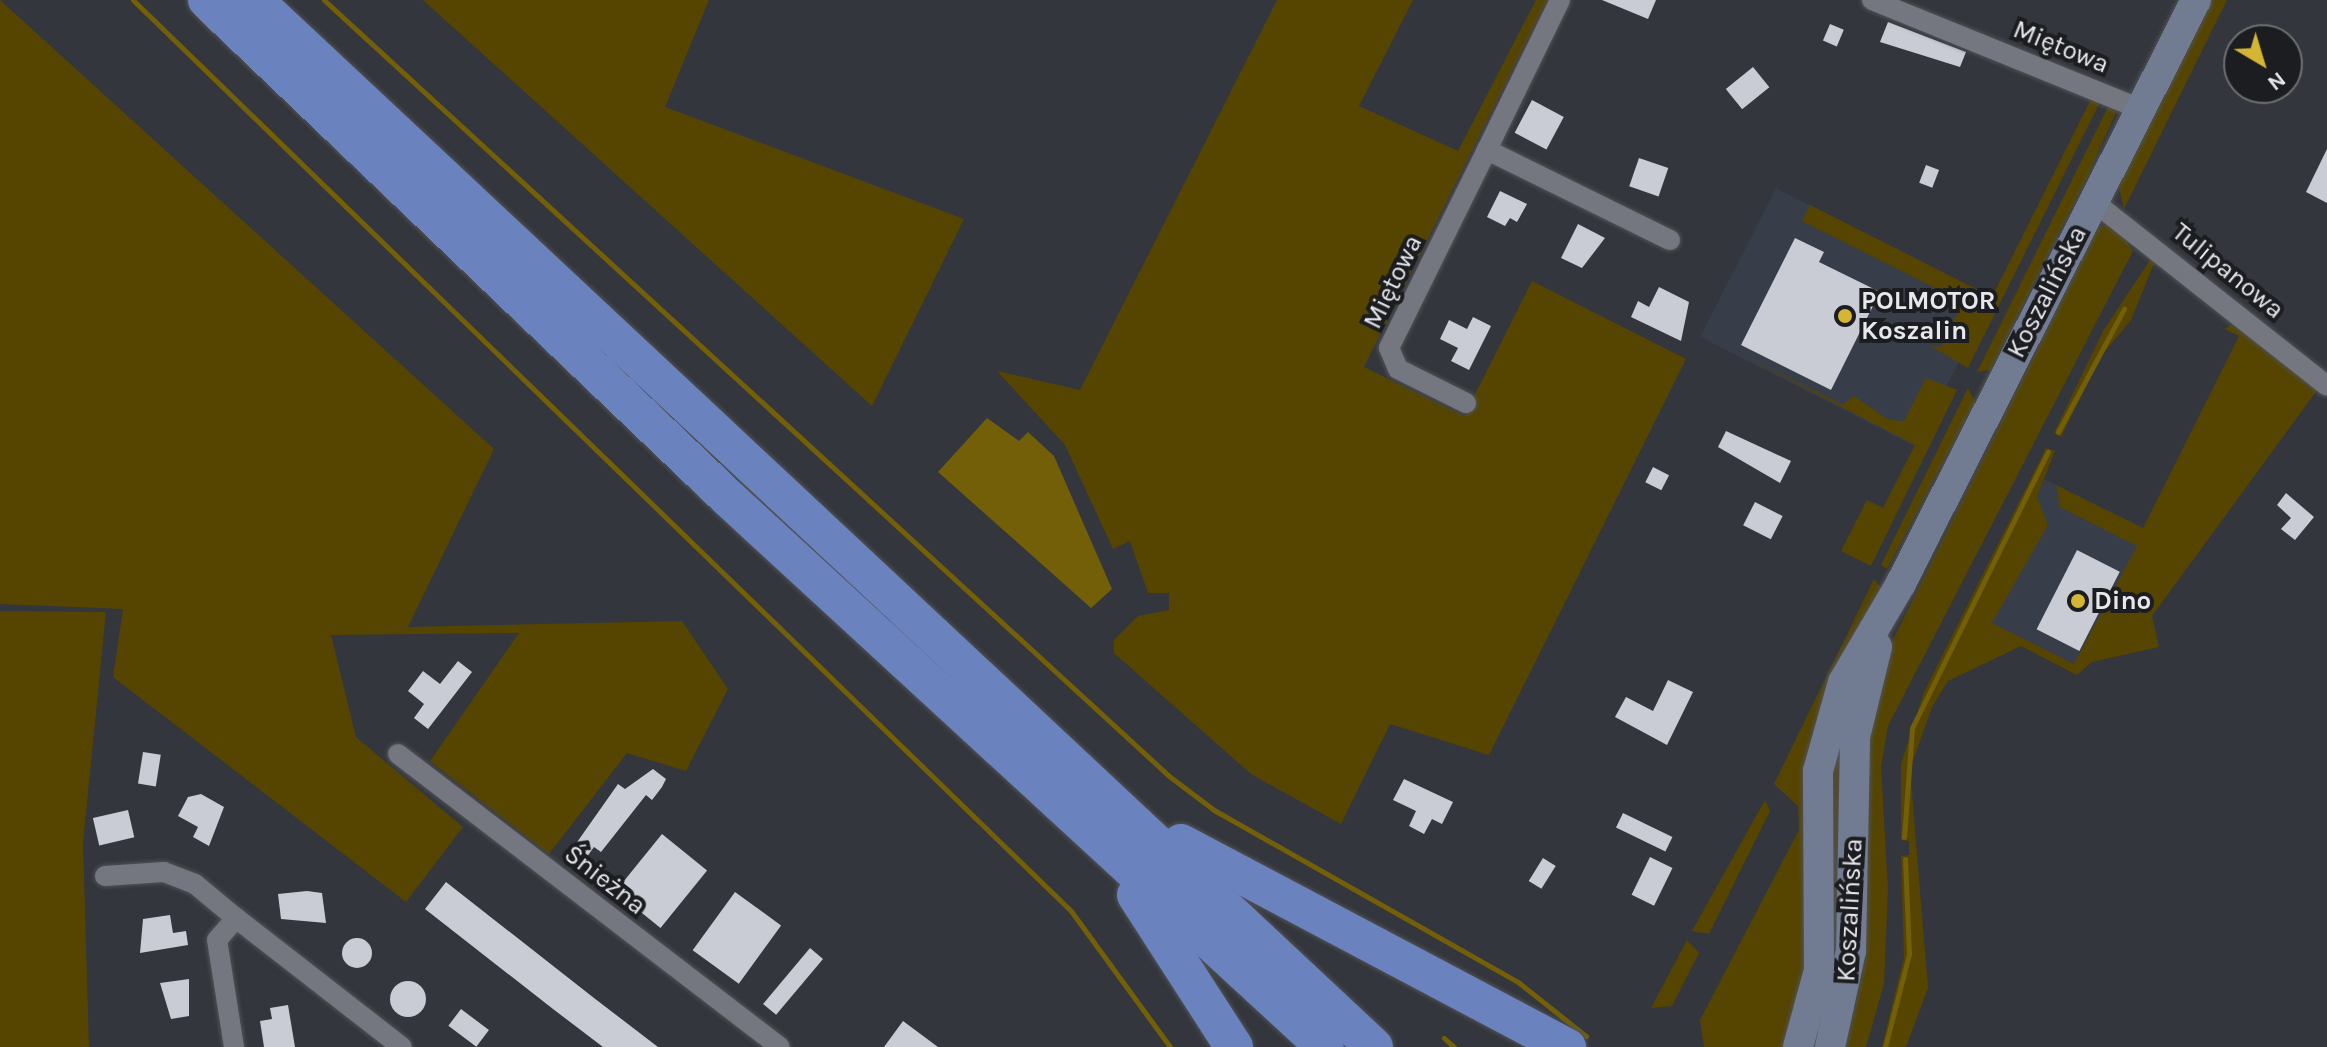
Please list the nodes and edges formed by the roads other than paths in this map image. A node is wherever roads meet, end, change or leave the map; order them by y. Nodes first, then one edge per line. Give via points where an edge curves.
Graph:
1 (207, 0) edge
2 (254, 0) edge
3 (1560, 0) edge
4 (1872, 0) edge
5 (2196, 0) edge
6 (2141, 109) junction
7 (1487, 150) junction
8 (2093, 201) junction
9 (1670, 240) dead end
10 (2327, 386) edge
11 (1466, 403) dead end
12 (1900, 585) junction
13 (398, 754) dead end
14 (1062, 778) junction
15 (105, 876) dead end
16 (236, 918) junction
17 (234, 1047) edge
18 (402, 1047) edge
19 (780, 1047) edge
20 (1234, 1047) edge
21 (1325, 1047) edge
22 (1374, 1047) edge
23 (1567, 1047) edge
24 (1798, 1047) edge
25 (1830, 1047) edge

1 - 14 highway via 727,497
2 - 14 highway
3 - 7 street, Miętowa
4 - 6 street, Miętowa
5 - 6 main road, Koszalińska
6 - 8 main road, Koszalińska
7 - 9 street
7 - 11 street, Miętowa via 1389,348 1398,369
8 - 10 street, Tulipanowa
8 - 12 main road, Koszalińska
12 - 24 main road, Koszalińska via 1843,682 1824,743 1815,816 1819,970
12 - 25 main road, Koszalińska via 1858,715 1851,951
13 - 19 street, Śnieżna
14 - 20 highway
14 - 21 highway
14 - 22 highway
14 - 23 highway via 1202,858
15 - 16 street via 164,872 195,884
16 - 17 street via 217,940
16 - 18 street

